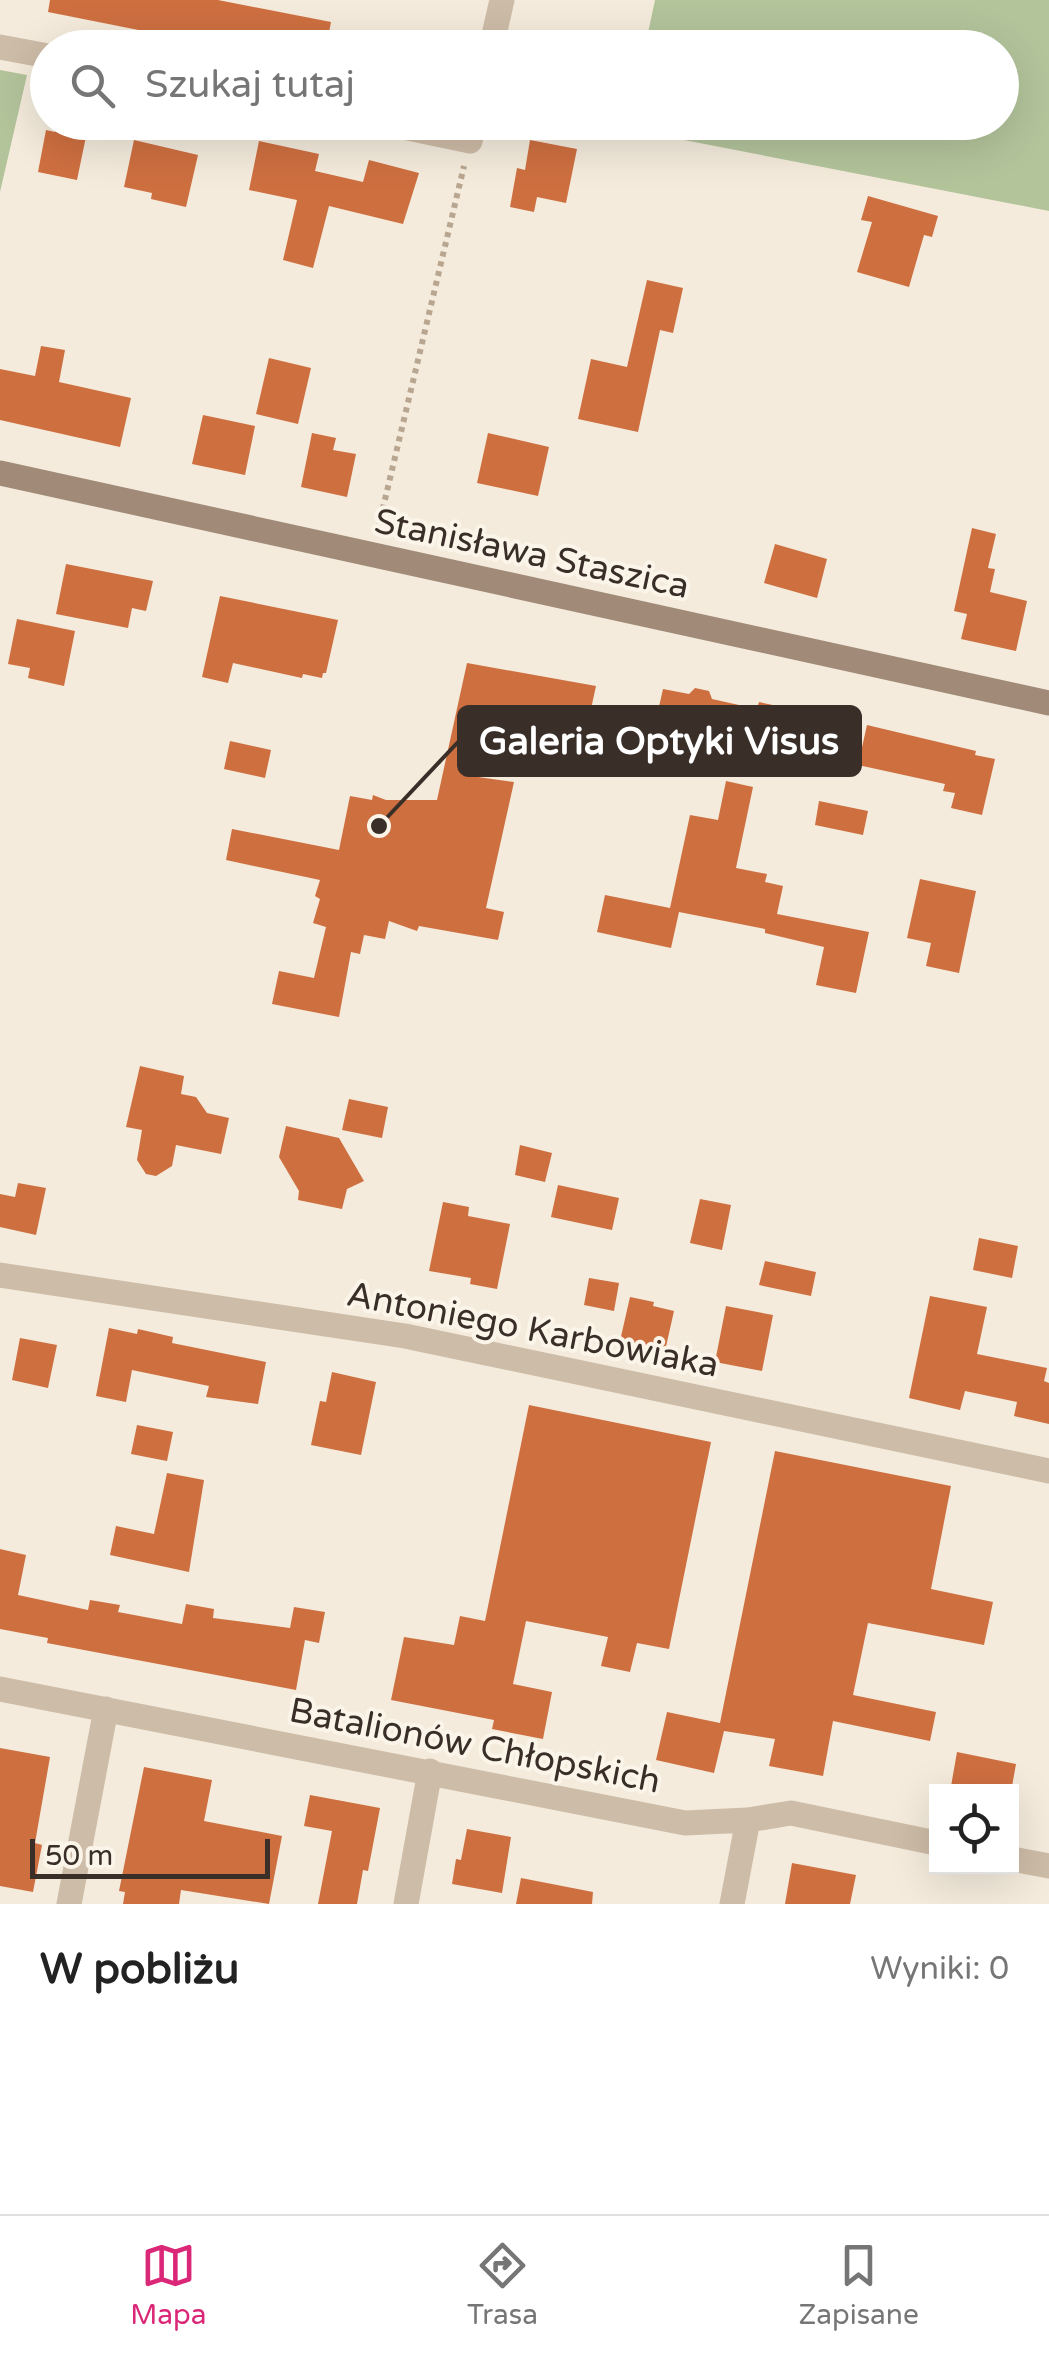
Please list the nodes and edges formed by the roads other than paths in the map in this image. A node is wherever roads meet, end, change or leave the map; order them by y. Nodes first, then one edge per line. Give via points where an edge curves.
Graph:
1 (502, 0) edge
2 (496, 30) edge
3 (0, 47) edge
4 (30, 53) edge
5 (0, 473) edge
6 (1049, 703) edge
7 (0, 1275) edge
8 (1049, 1471) edge
9 (0, 1689) edge
10 (106, 1708) junction
11 (430, 1771) junction
12 (748, 1820) junction
13 (929, 1842) edge
14 (1019, 1860) edge
15 (1049, 1866) edge
16 (69, 1904) edge
17 (406, 1904) edge
18 (732, 1904) edge

1 - 2 street
3 - 4 street
5 - 6 street, Stanisława Staszica
7 - 8 street, Antoniego Karbowiaka via 405,1336
9 - 10 street, Batalionów Chłopskich
10 - 11 street, Batalionów Chłopskich
10 - 16 street
11 - 12 street, Batalionów Chłopskich via 684,1823
11 - 17 street
12 - 13 street, Batalionów Chłopskich via 791,1813
12 - 18 street
14 - 15 street

